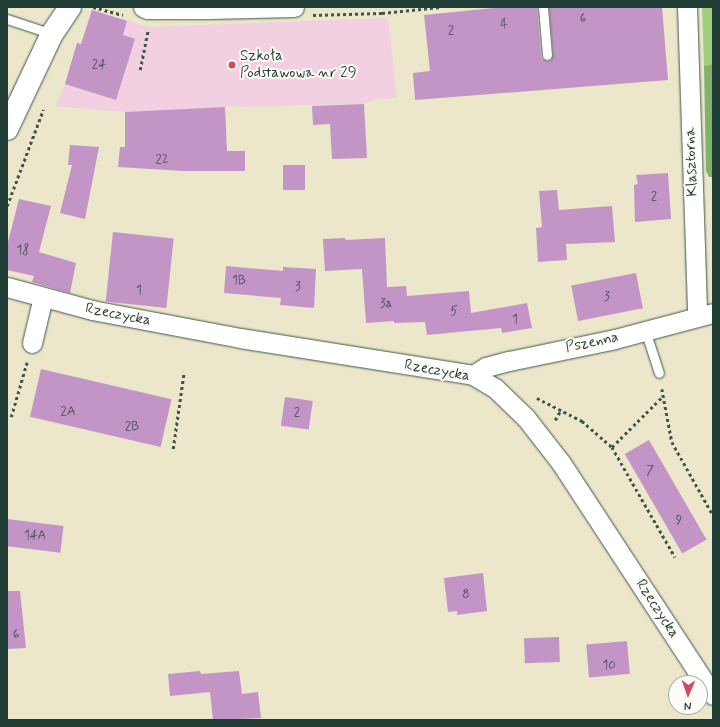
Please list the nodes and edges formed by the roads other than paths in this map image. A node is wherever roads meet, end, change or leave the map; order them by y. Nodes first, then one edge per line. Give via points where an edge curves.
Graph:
1 (70, 7) edge
2 (143, 7) edge
3 (294, 7) edge
4 (543, 7) edge
5 (687, 7) edge
6 (7, 19) edge
7 (52, 34) junction
8 (547, 55) dead end
9 (7, 129) edge
10 (7, 287) edge
11 (43, 297) junction
12 (705, 315) edge
13 (645, 330) junction
14 (32, 343) road end
15 (659, 373) road end
16 (472, 375) junction
17 (707, 675) edge
18 (708, 676) edge
19 (713, 694) edge

1 - 7 street
2 - 3 street
4 - 8 lane
5 - 12 street, Klasztorna
6 - 7 lane
7 - 9 street
10 - 11 street, Rzeczycka
11 - 14 street
11 - 16 street, Rzeczycka via 92,310 232,336
12 - 13 street, Pszenna
13 - 15 lane
13 - 16 street, Pszenna via 615,339 509,360 486,367
16 - 17 street, Rzeczycka via 495,388 511,402 550,448
18 - 19 street, Rzeczycka

